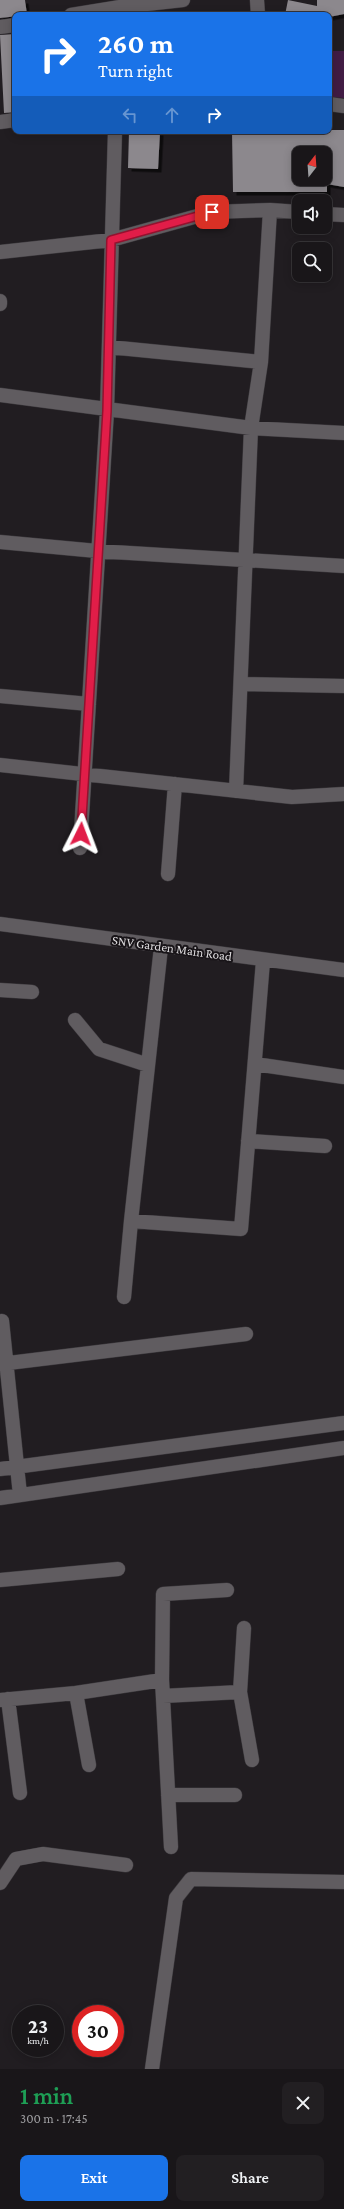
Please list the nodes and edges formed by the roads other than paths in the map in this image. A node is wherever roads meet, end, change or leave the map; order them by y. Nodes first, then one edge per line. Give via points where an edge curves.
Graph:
1 (183, 0) edge
2 (257, 0) edge
3 (119, 7) edge
4 (89, 12) edge
5 (258, 12) edge
6 (12, 25) edge
7 (0, 27) edge
8 (332, 104) edge
9 (344, 106) edge
10 (12, 120) edge
11 (0, 122) edge
12 (115, 134) edge
13 (270, 210) junction
14 (292, 212) edge
15 (332, 214) edge
16 (344, 215) edge
17 (111, 240) junction
18 (0, 252) edge
19 (108, 347) junction
20 (261, 362) junction
21 (0, 395) edge
22 (107, 411) junction
23 (251, 428) junction
24 (344, 433) edge
25 (0, 542) edge
26 (98, 550) junction
27 (246, 561) junction
28 (344, 566) edge
29 (241, 684) junction
30 (344, 686) edge
31 (0, 696) edge
32 (89, 704) junction
33 (0, 765) edge
34 (85, 775) junction
35 (175, 784) junction
36 (236, 791) junction
37 (344, 794) edge
38 (80, 848) dead end
39 (168, 874) dead end
40 (0, 924) edge
41 (161, 947) junction
42 (263, 961) junction
43 (344, 970) edge
44 (0, 990) edge
45 (32, 992) dead end
46 (75, 1020) dead end
47 (254, 1064) junction
48 (148, 1065) junction
49 (344, 1077) edge
50 (248, 1141) junction
51 (325, 1146) dead end
52 (131, 1221) junction
53 (124, 1297) dead end
54 (2, 1321) dead end
55 (246, 1334) dead end
56 (4, 1363) edge
57 (344, 1423) edge
58 (344, 1448) edge
59 (18, 1467) junction
60 (0, 1469) edge
61 (20, 1495) junction
62 (0, 1498) edge
63 (118, 1569) dead end
64 (0, 1580) edge
65 (227, 1590) dead end
66 (244, 1628) dead end
67 (162, 1680) junction
68 (240, 1692) junction
69 (76, 1693) junction
70 (163, 1696) junction
71 (4, 1699) edge
72 (252, 1760) dead end
73 (89, 1765) dead end
74 (20, 1793) dead end
75 (235, 1795) dead end
76 (168, 1796) junction
77 (171, 1847) dead end
78 (126, 1864) dead end
79 (344, 1882) edge
80 (0, 1883) edge
81 (152, 2069) edge

1 - 3 street
2 - 5 street
3 - 4 street
6 - 7 street
8 - 9 street
10 - 11 street
12 - 17 street
13 - 14 street
13 - 17 street via 212,212
13 - 20 street
15 - 16 street
17 - 18 street
17 - 19 street
19 - 20 street
19 - 22 street
20 - 23 street
21 - 22 street
22 - 23 street
22 - 26 street
23 - 24 street
23 - 27 street
25 - 26 street
26 - 27 street
26 - 32 street
27 - 28 street
27 - 29 street
29 - 30 street
29 - 36 street
31 - 32 street
32 - 34 street
33 - 34 street
34 - 35 street
34 - 38 street
35 - 36 street
35 - 39 street
36 - 37 street via 292,797
40 - 41 street, SNV Garden Main Road
41 - 42 street, SNV Garden Main Road
41 - 48 street
42 - 43 street, SNV Garden Main Road
42 - 47 street
44 - 45 street
46 - 48 street via 99,1049
47 - 49 street
47 - 50 street
48 - 52 street
50 - 51 street
50 - 52 street via 241,1229
52 - 53 street
54 - 56 street
55 - 56 street
56 - 59 street
57 - 59 street
58 - 61 street
59 - 60 street
59 - 61 street
61 - 62 street
63 - 64 street
65 - 67 street via 163,1594
66 - 68 street
67 - 69 street
67 - 70 street
68 - 70 street
68 - 72 street
69 - 71 street
69 - 73 street
70 - 76 street
71 - 74 street
75 - 76 street
76 - 77 street
78 - 80 street via 43,1854 16,1859
79 - 81 street via 191,1879 176,1898

